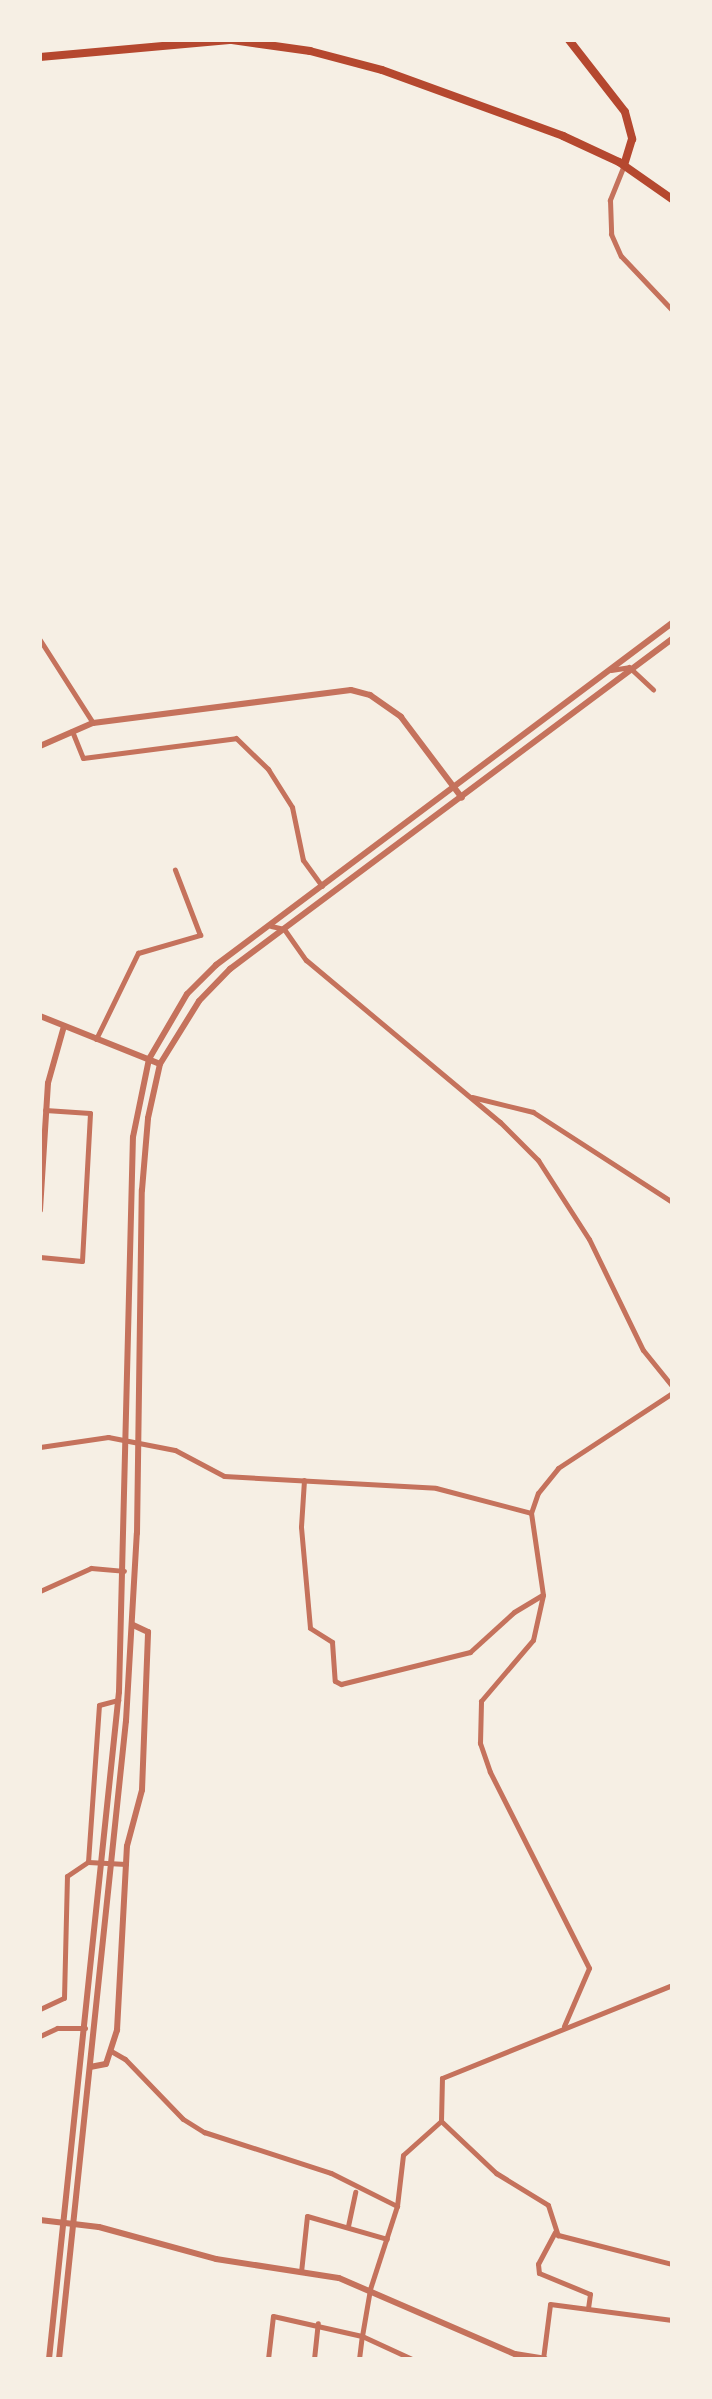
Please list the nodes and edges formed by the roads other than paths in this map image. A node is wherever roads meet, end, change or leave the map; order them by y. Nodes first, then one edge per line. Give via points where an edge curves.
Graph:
1 (569, 40) edge
2 (40, 57) edge
3 (624, 165) junction
4 (672, 199) edge
5 (672, 310) edge
6 (672, 623) edge
7 (672, 639) edge
8 (40, 640) edge
9 (611, 670) junction
10 (632, 670) junction
11 (653, 689) dead end
12 (93, 723) junction
13 (71, 731) junction
14 (40, 746) edge
15 (455, 788) junction
16 (462, 798) junction
17 (175, 870) dead end
18 (322, 886) junction
19 (267, 927) junction
20 (284, 929) junction
21 (40, 1016) edge
22 (64, 1026) junction
23 (96, 1039) junction
24 (149, 1059) junction
25 (160, 1064) junction
26 (467, 1096) junction
27 (45, 1110) junction
28 (672, 1202) edge
29 (40, 1210) edge
30 (40, 1257) edge
31 (672, 1386) edge
32 (672, 1393) edge
33 (126, 1439) junction
34 (139, 1442) junction
35 (40, 1447) edge
36 (304, 1480) junction
37 (531, 1513) junction
38 (125, 1571) junction
39 (40, 1591) edge
40 (543, 1595) junction
41 (133, 1625) junction
42 (118, 1700) junction
43 (88, 1862) junction
44 (126, 1864) junction
45 (672, 1985) edge
46 (40, 2009) edge
47 (564, 2026) junction
48 (85, 2028) junction
49 (40, 2036) edge
50 (111, 2051) junction
51 (90, 2067) junction
52 (441, 2121) junction
53 (355, 2192) dead end
54 (397, 2206) junction
55 (40, 2220) edge
56 (63, 2222) junction
57 (75, 2224) junction
58 (348, 2226) junction
59 (555, 2232) junction
60 (387, 2239) junction
61 (672, 2264) edge
62 (301, 2272) junction
63 (370, 2289) junction
64 (588, 2309) junction
65 (672, 2320) edge
66 (318, 2323) junction
67 (362, 2336) junction
68 (49, 2359) edge
69 (59, 2359) edge
70 (268, 2359) edge
71 (314, 2359) edge
72 (359, 2359) edge
73 (411, 2359) edge
74 (544, 2359) edge

1 - 3 main road via 625,112 632,139
2 - 3 main road via 163,44 273,44 382,70 563,136
3 - 4 main road
3 - 5 street via 610,200 611,234 621,256
6 - 9 street
7 - 10 street
8 - 12 street
9 - 10 street
9 - 15 street
10 - 11 street
10 - 16 street
12 - 13 street
12 - 15 street via 351,690 387,704
13 - 14 street
13 - 18 street via 83,758 236,738 268,769 292,807 303,860
15 - 16 street
15 - 18 street
16 - 20 street
17 - 23 street via 200,935 138,953
18 - 19 street
19 - 20 street via 278,924
19 - 24 street via 187,994
20 - 25 street via 213,985
20 - 26 street via 306,960
21 - 22 street
22 - 23 street
22 - 27 street via 53,1055
23 - 24 street
24 - 25 street
24 - 33 street via 133,1137
25 - 34 street via 148,1118 142,1190
26 - 28 street via 533,1112
26 - 31 street via 538,1160 589,1239 643,1350
27 - 29 street
27 - 30 street via 90,1113 82,1261
32 - 37 street via 558,1468
33 - 34 street
33 - 35 street
33 - 38 street
34 - 36 street via 175,1450 224,1476
34 - 41 street
36 - 37 street via 457,1491
36 - 40 street via 301,1527 310,1628 332,1642 335,1681 341,1684 470,1652 514,1612
37 - 40 street
38 - 39 street via 91,1568
38 - 42 street
40 - 47 street via 533,1640 481,1701 480,1743 546,1890 581,1944 589,1968
41 - 44 street via 148,1632 148,1648 142,1790
41 - 51 street
42 - 43 street via 106,1699 99,1705
42 - 48 street
43 - 44 street
43 - 46 street via 67,1876 64,1998
44 - 50 street via 117,2030
45 - 47 street
47 - 52 street via 442,2078
48 - 49 street via 57,2028
48 - 56 street
50 - 51 street via 106,2064
50 - 54 street via 204,2132 331,2173
51 - 57 street
52 - 54 street via 403,2155
52 - 59 street via 496,2173 548,2205
53 - 58 street
54 - 60 street
55 - 56 street
56 - 57 street
56 - 68 street
57 - 62 street via 216,2259
57 - 69 street
58 - 60 street
58 - 62 street via 307,2216
59 - 61 street
59 - 64 street via 538,2264 539,2273 590,2294
60 - 63 street
62 - 63 street
63 - 67 street
63 - 74 street via 515,2354
64 - 65 street
64 - 74 street via 550,2304
66 - 67 street
66 - 70 street via 273,2316
66 - 71 street
67 - 72 street
67 - 73 street

